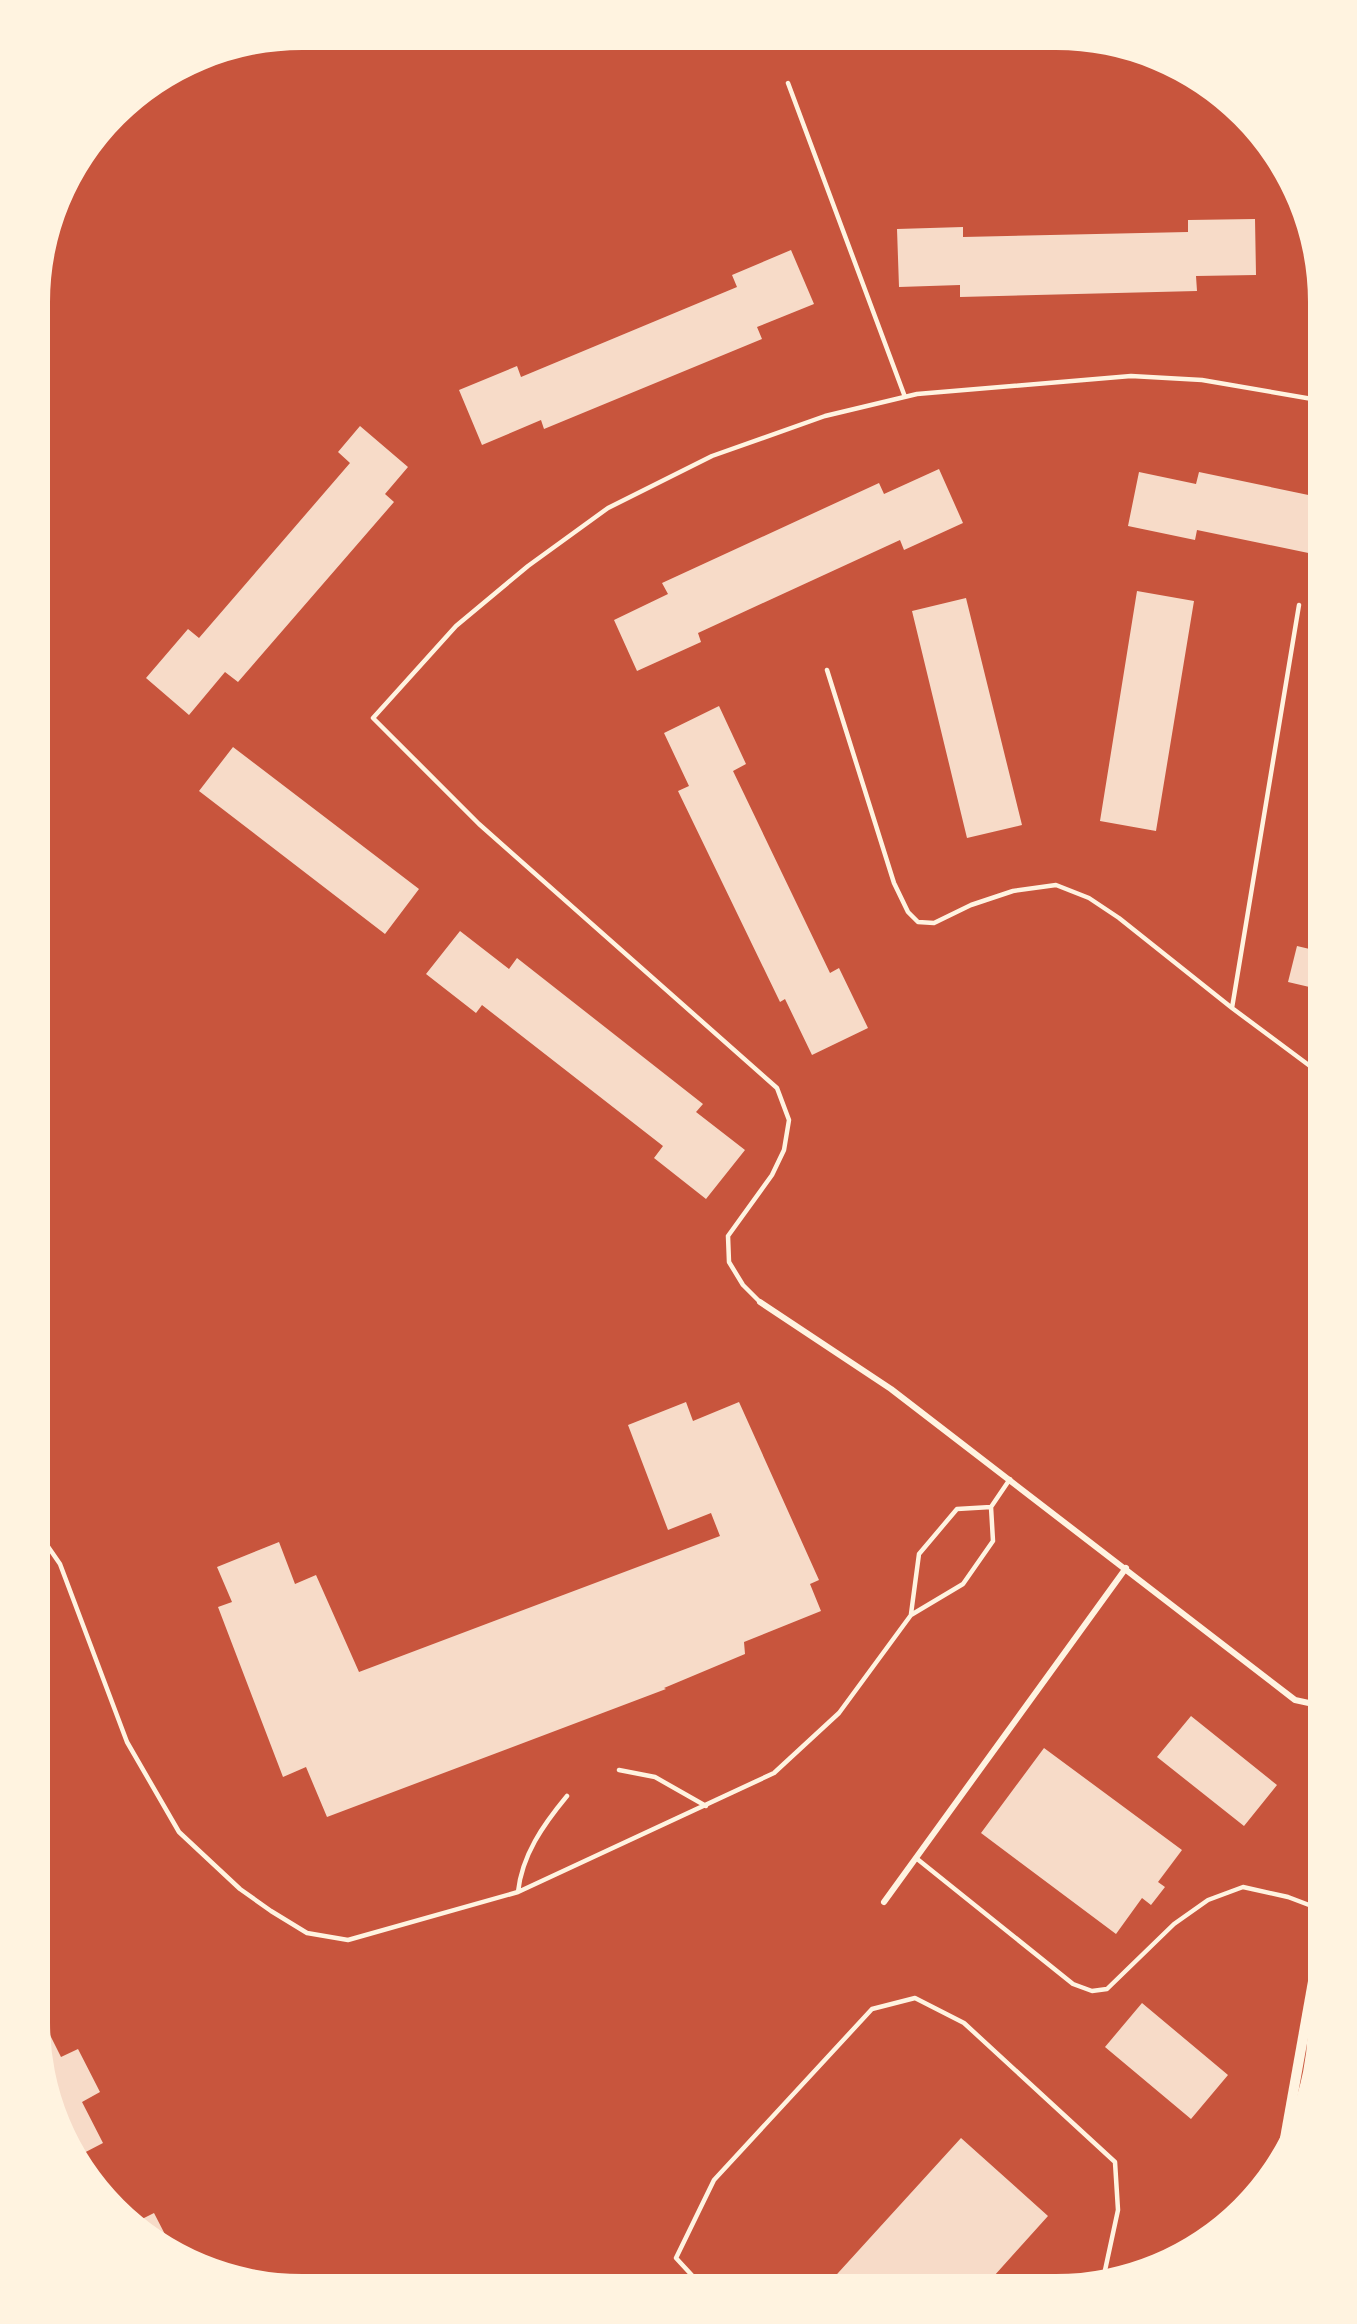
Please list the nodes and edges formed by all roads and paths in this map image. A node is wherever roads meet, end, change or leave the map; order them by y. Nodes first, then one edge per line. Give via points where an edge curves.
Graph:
1 (788, 84) dead end
2 (904, 397) junction
3 (1308, 398) edge
4 (1299, 605) dead end
5 (827, 670) dead end
6 (1232, 1008) junction
7 (1308, 1065) edge
8 (760, 1302) joint
9 (1010, 1479) junction
10 (991, 1508) junction
11 (50, 1550) edge
12 (1126, 1568) junction
13 (911, 1615) junction
14 (1308, 1703) edge
15 (619, 1770) dead end
16 (567, 1796) dead end
17 (706, 1806) junction
18 (916, 1858) junction
19 (518, 1892) junction
20 (884, 1902) dead end
21 (1308, 1905) edge
22 (1308, 2009) edge
23 (1289, 2117) edge
24 (1105, 2270) edge
25 (691, 2274) edge

1 - 2 lane
2 - 3 lane via 1131,376 1202,381
2 - 8 lane via 825,417 712,456 608,508 528,566 456,626 374,718 479,824 777,1088 789,1120 784,1150 772,1175 729,1236 729,1262 743,1285
4 - 6 lane
5 - 6 lane via 894,883 908,912 918,922 934,923 1013,891 1056,885 1089,898 1119,918
6 - 7 lane
8 - 9 street via 891,1389
9 - 10 lane
9 - 12 street
10 - 13 lane via 993,1541 963,1584
10 - 13 lane via 957,1509 919,1554
11 - 19 lane via 60,1564 127,1742 179,1832 240,1889 306,1933 348,1940
12 - 14 street via 1294,1700
12 - 18 street
13 - 17 lane via 839,1713 774,1773
15 - 17 lane via 655,1777
16 - 19 lane via 535,1839 520,1875
17 - 19 lane
18 - 20 street
18 - 21 lane via 1073,1984 1092,1990 1107,1989 1174,1924 1208,1900 1243,1887
22 - 23 street
24 - 25 lane via 1118,2210 1115,2162 964,2024 915,1998 872,2009 714,2180 676,2258

